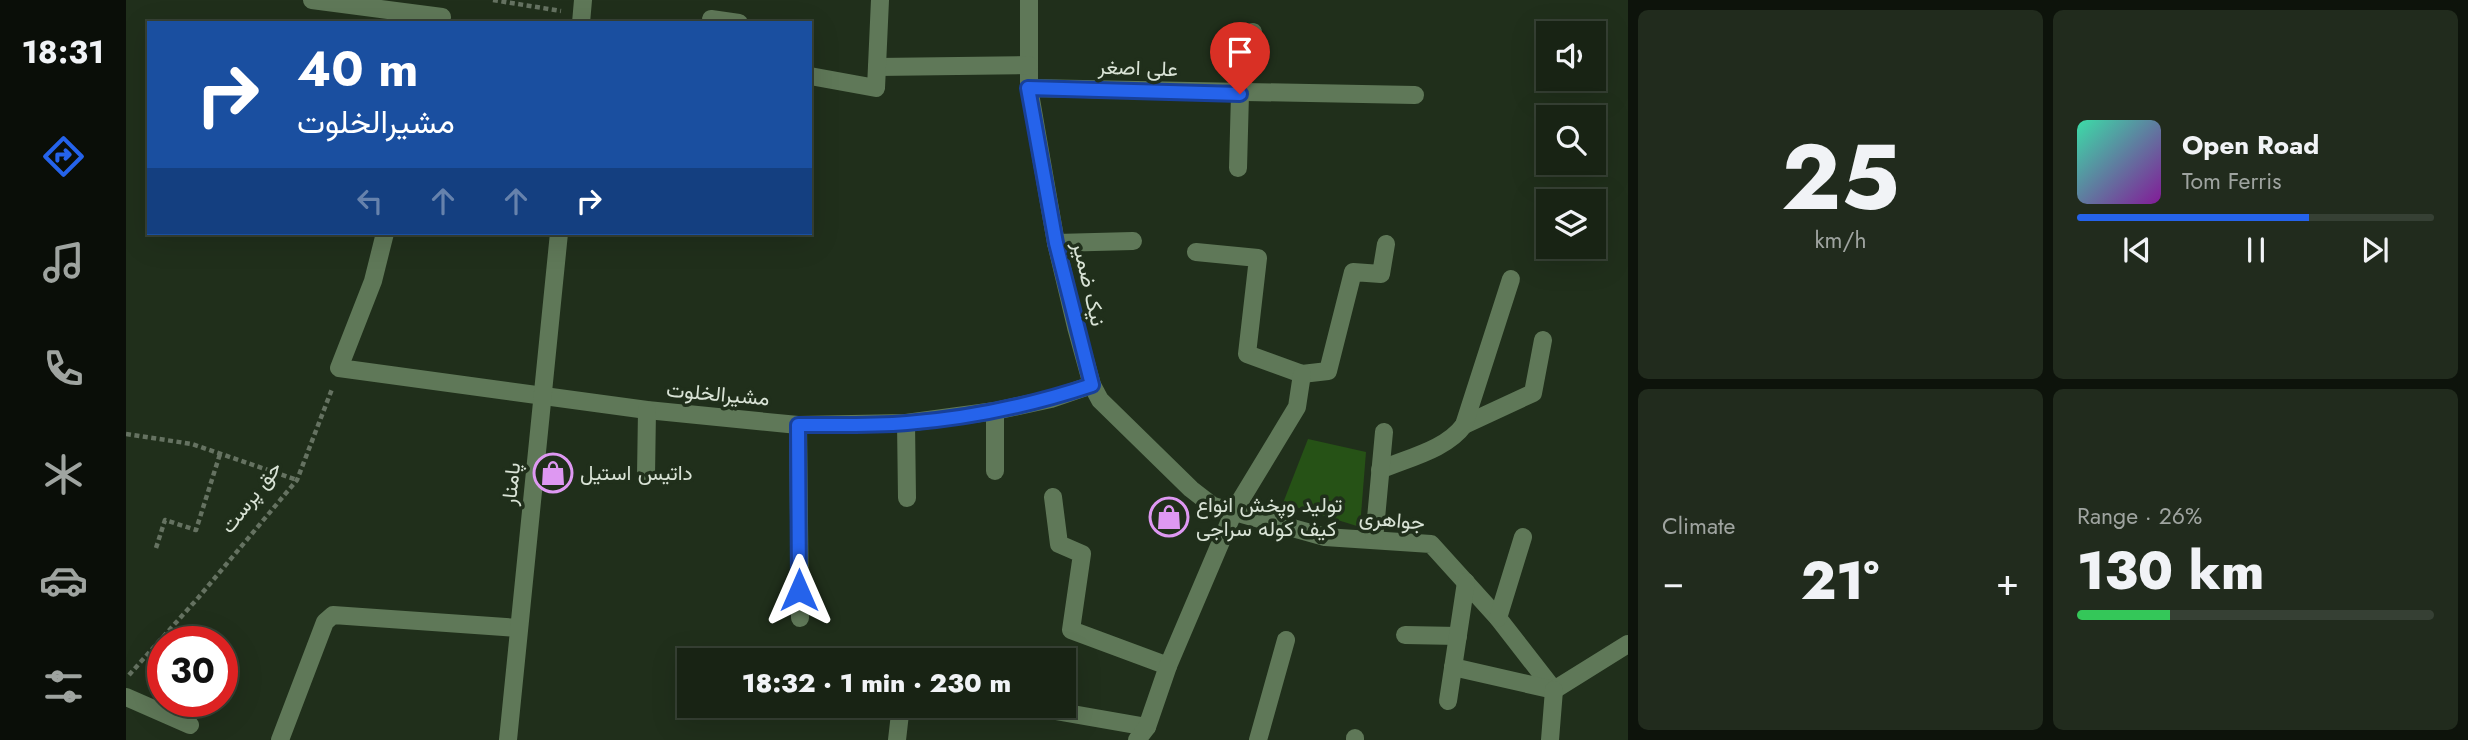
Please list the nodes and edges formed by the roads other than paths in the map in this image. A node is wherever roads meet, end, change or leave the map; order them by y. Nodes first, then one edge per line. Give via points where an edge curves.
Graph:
1 (312, 0) edge
2 (880, 0) edge
3 (1029, 0) edge
4 (354, 4) edge
5 (443, 13) edge
6 (712, 19) dead end
7 (725, 21) edge
8 (1253, 32) dead end
9 (1029, 65) junction
10 (877, 67) junction
11 (812, 76) edge
12 (1028, 88) junction
13 (1240, 94) junction
14 (1415, 95) dead end
15 (1238, 168) dead end
16 (384, 235) edge
17 (559, 235) edge
18 (1133, 241) dead end
19 (1056, 243) junction
20 (1386, 244) dead end
21 (1196, 252) dead end
22 (1511, 279) dead end
23 (1543, 340) dead end
24 (1302, 374) junction
25 (1092, 385) junction
26 (543, 395) junction
27 (647, 410) junction
28 (995, 411) junction
29 (906, 423) junction
30 (798, 425) junction
31 (1464, 425) junction
32 (1384, 432) dead end
33 (1380, 470) junction
34 (995, 471) dead end
35 (646, 476) dead end
36 (1054, 497) dead end
37 (907, 498) dead end
38 (1234, 511) junction
39 (1522, 537) dead end
40 (1374, 540) junction
41 (1466, 582) junction
42 (800, 618) dead end
43 (1498, 618) junction
44 (519, 628) junction
45 (1405, 635) dead end
46 (1458, 636) junction
47 (1286, 640) dead end
48 (1628, 644) edge
49 (1168, 666) junction
50 (1453, 667) junction
51 (1554, 690) junction
52 (126, 697) edge
53 (1448, 701) dead end
54 (1076, 717) edge
55 (900, 718) edge
56 (190, 725) dead end
57 (1142, 733) edge
58 (280, 740) edge
59 (508, 740) edge
60 (897, 740) edge
61 (1258, 740) edge
62 (1550, 740) edge

1 - 4 street
2 - 10 street
3 - 9 street, نیک ضمیر
4 - 5 street
6 - 7 street
8 - 13 street
9 - 10 street
9 - 12 street, نیک ضمیر
10 - 11 street via 876,88
12 - 13 street, علی اصغر
12 - 19 street, نیک ضمیر
13 - 14 street, علی اصغر
13 - 15 street
16 - 26 street, مشیرالخلوت via 373,281 339,368
17 - 26 street, پامنار
18 - 19 street
19 - 25 street, نیک ضمیر
20 - 24 street via 1381,274 1353,272 1328,371
21 - 24 street via 1258,258 1247,354
22 - 31 street
23 - 31 street via 1533,393
24 - 38 street via 1297,407
25 - 28 street, مشیرالخلوت
25 - 38 street, نیک ضمیر via 1111,413 1191,489 1213,506
26 - 27 street, مشیرالخلوت
26 - 44 street, پامنار
27 - 30 street, مشیرالخلوت
27 - 35 street
28 - 29 street, مشیرالخلوت
28 - 34 street
29 - 30 street, مشیرالخلوت
29 - 37 street
30 - 42 street
31 - 33 street via 1446,443
32 - 33 street
33 - 40 street
36 - 49 street via 1059,544 1082,554 1071,630
38 - 40 street, جواهری via 1325,537
38 - 49 street
39 - 43 street
40 - 41 street, جواهری via 1430,544
41 - 43 street, جواهری
41 - 46 street
43 - 51 street, جواهری
44 - 58 street via 333,615 325,622
44 - 59 street, پامنار
45 - 46 street
46 - 50 street
47 - 61 street
48 - 51 street
49 - 57 street
50 - 51 street
50 - 53 street
51 - 62 street
52 - 56 street
54 - 57 street
55 - 60 street

